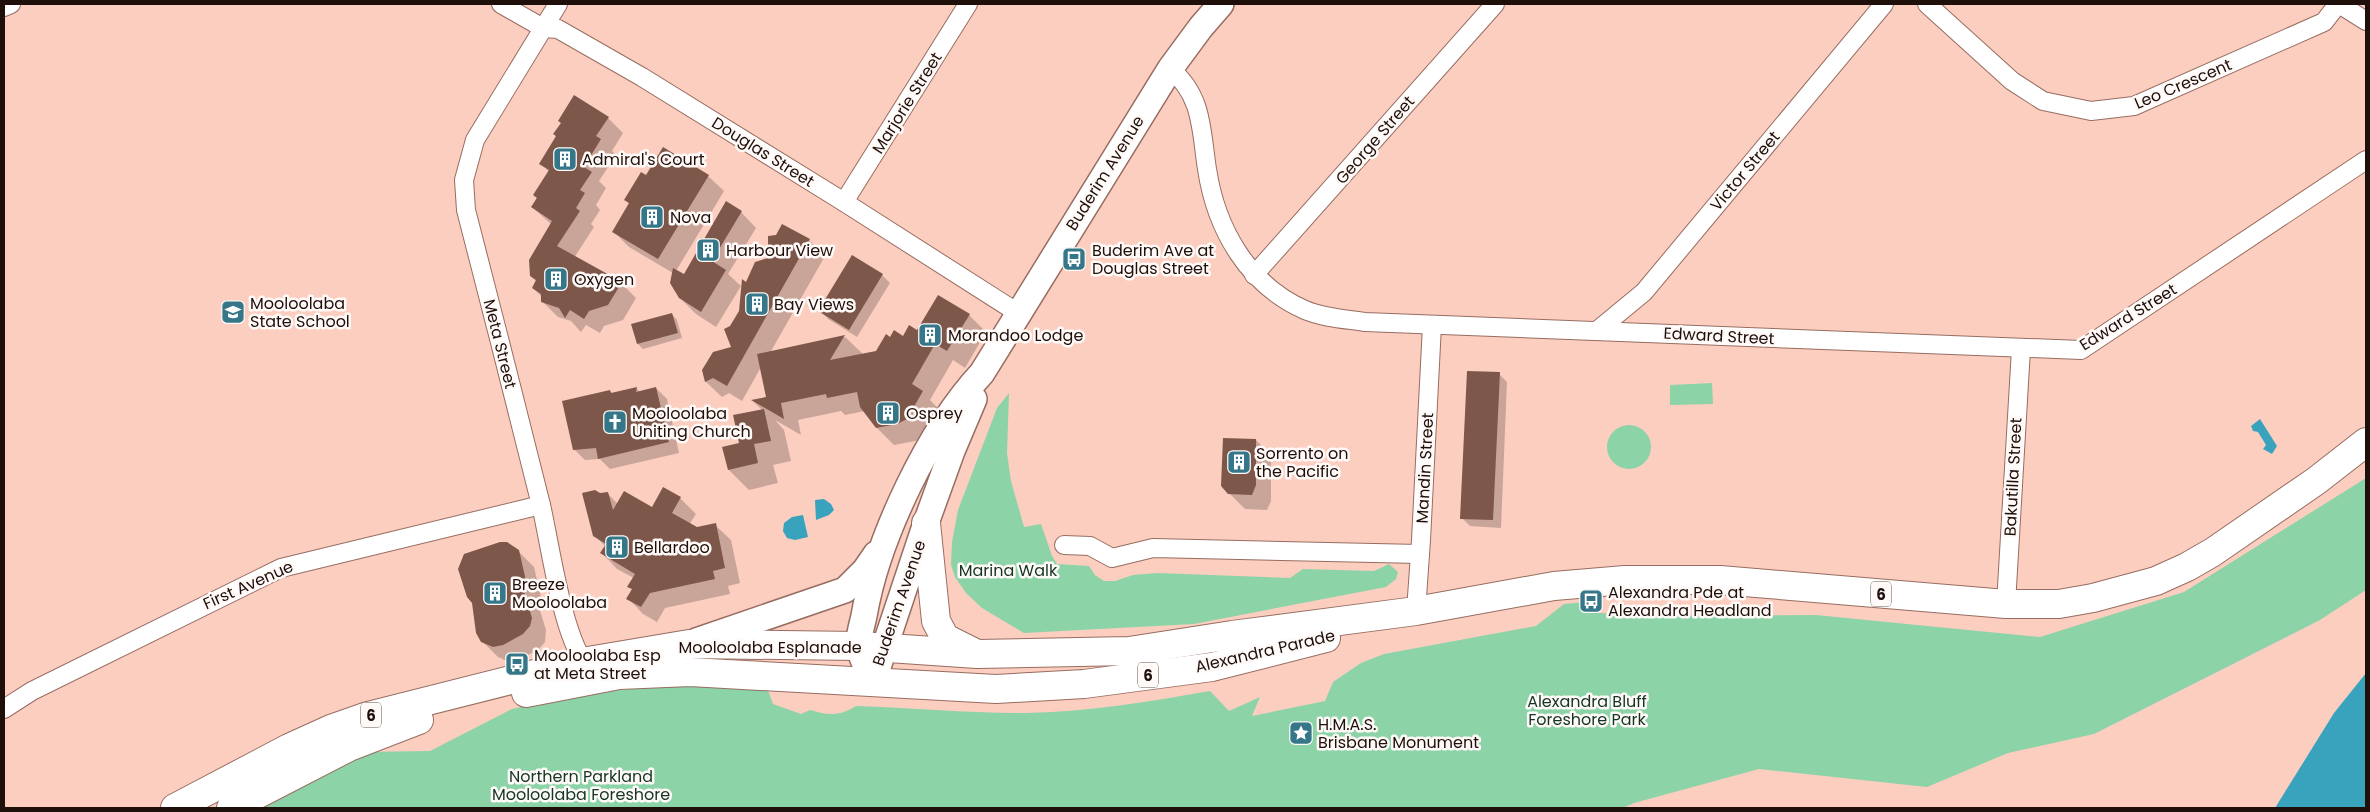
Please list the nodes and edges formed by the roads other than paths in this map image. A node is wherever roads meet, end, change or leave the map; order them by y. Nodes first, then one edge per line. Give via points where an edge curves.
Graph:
1 (11, 4) edge
2 (501, 4) edge
3 (558, 4) edge
4 (968, 4) edge
5 (1221, 4) edge
6 (1495, 4) edge
7 (1884, 4) edge
8 (1927, 4) edge
9 (2339, 4) edge
10 (4, 8) edge
11 (2366, 21) edge
12 (543, 28) junction
13 (1170, 69) junction
14 (2366, 160) edge
15 (844, 202) junction
16 (1254, 275) junction
17 (1018, 313) junction
18 (1432, 325) junction
19 (1598, 330) junction
20 (2021, 349) junction
21 (982, 373) junction
22 (2366, 442) edge
23 (2366, 453) edge
24 (2316, 480) junction
25 (540, 505) junction
26 (926, 523) junction
27 (884, 542) junction
28 (1064, 545) dead end
29 (1420, 554) junction
30 (2006, 604) junction
31 (1416, 611) junction
32 (688, 644) junction
33 (871, 647) junction
34 (977, 654) junction
35 (582, 662) junction
36 (619, 675) junction
37 (873, 681) junction
38 (4, 709) edge
39 (174, 808) edge
40 (231, 808) edge

1 - 10 street
2 - 12 street, Douglas Street
3 - 12 street, Meta Street
4 - 15 street, Marjorie Street
5 - 13 main road, Buderim Avenue
6 - 16 street, George Street
7 - 19 street, Victor Street via 1644,292
8 - 9 street, Leo Crescent via 2020,86 2043,101 2091,111 2134,106 2324,22
9 - 11 street
12 - 15 street, Douglas Street via 558,29 613,60
12 - 25 street, Meta Street via 475,140 464,180 466,210
13 - 16 street, Edward Street via 1183,79 1193,96 1219,218
13 - 17 main road, Buderim Avenue
14 - 20 street, Edward Street via 2081,350
15 - 17 street, Douglas Street
16 - 18 street, Edward Street via 1286,300 1328,317
17 - 21 main road, Buderim Avenue
18 - 19 street, Edward Street
18 - 29 street, Mandin Street
19 - 20 street, Edward Street
20 - 30 street, Bakutilla Street
21 - 26 main road, Buderim Avenue
21 - 27 main road, Buderim Avenue via 963,393 927,454
22 - 24 main road, Alexandra Parade / 6
23 - 24 main road, Alexandra Parade / 6
24 - 30 main road, Alexandra Parade / 6 via 2213,552 2156,581 2058,604
25 - 35 street, Meta Street via 565,618
25 - 38 street, First Avenue via 281,568 32,691
26 - 33 main road, Buderim Avenue
26 - 34 main road via 936,621 945,638
27 - 32 main road via 865,570 845,590
27 - 33 main road, Buderim Avenue via 866,602
28 - 29 street via 1090,546 1112,558 1153,548
29 - 31 street, Mandin Street
30 - 31 main road, Alexandra Parade / 6 via 1677,579 1554,586
31 - 34 main road, Alexandra Parade / 6 via 1129,651
31 - 37 main road, Alexandra Parade / 6 via 1212,667 1084,684 996,689
32 - 33 main road, Mooloolaba Esplanade / 6
32 - 35 main road, Mooloolaba Esplanade / 6
33 - 34 main road, Alexandra Parade / 6
33 - 37 main road, Buderim Avenue
35 - 36 street via 592,670
35 - 39 main road, Mooloolaba Esplanade / 6 via 450,694 338,727
36 - 37 main road, Mooloolaba Esplanade / 6 via 690,672
36 - 40 main road, Mooloolaba Esplanade / 6 via 481,702 410,722 326,758

